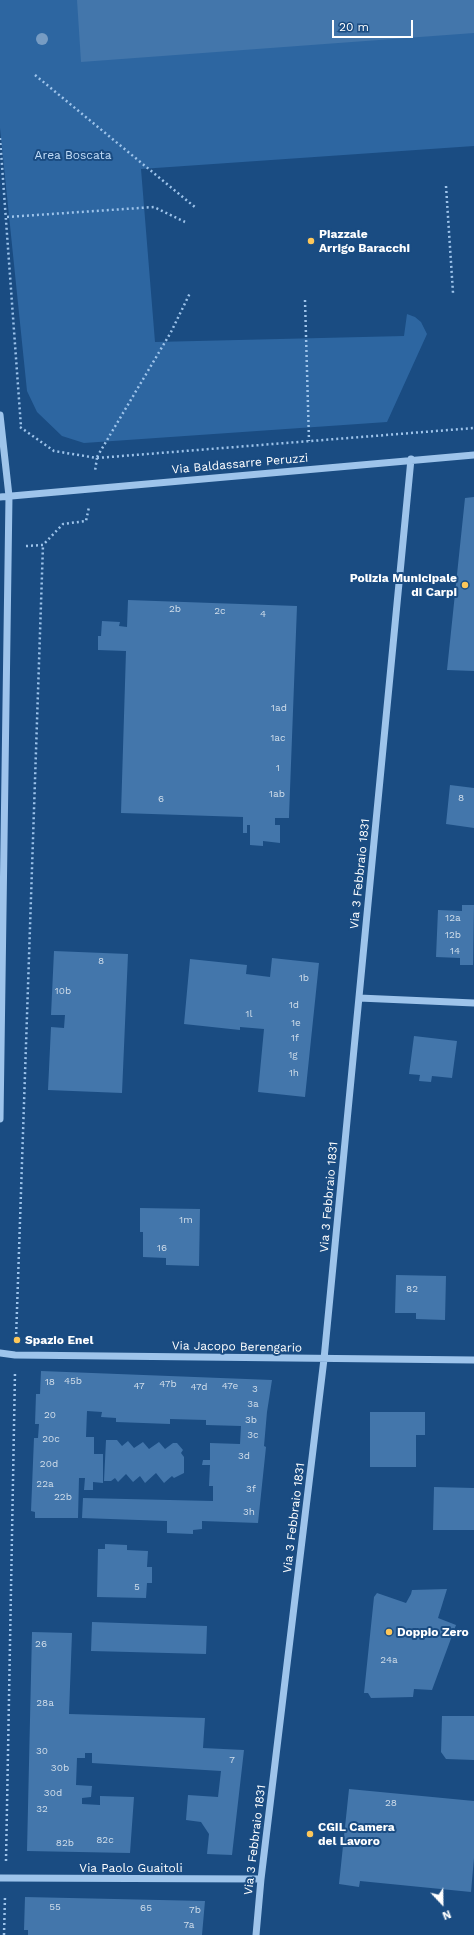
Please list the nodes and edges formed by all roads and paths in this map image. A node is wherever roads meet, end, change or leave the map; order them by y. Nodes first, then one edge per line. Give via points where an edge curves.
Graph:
1 (35, 75) dead end
2 (0, 138) edge
3 (446, 186) dead end
4 (196, 208) dead end
5 (7, 217) junction
6 (185, 222) dead end
7 (190, 293) dead end
8 (453, 293) dead end
9 (305, 300) dead end
10 (0, 415) edge
11 (21, 427) dead end
12 (474, 428) edge
13 (310, 441) junction
14 (474, 454) edge
15 (411, 459) junction
16 (9, 496) junction
17 (0, 497) edge
18 (43, 545) dead end
19 (359, 998) junction
20 (474, 1003) edge
21 (0, 1119) edge
22 (0, 1353) edge
23 (15, 1355) junction
24 (324, 1359) junction
25 (474, 1360) edge
26 (3, 1878) edge
27 (261, 1879) junction
28 (4, 1935) edge
29 (256, 1935) edge

1 - 4 path
2 - 5 path
3 - 8 path
5 - 6 path via 154,207
5 - 11 path
7 - 13 path via 171,332 97,458
9 - 13 path
10 - 16 street
12 - 13 path
14 - 15 street, Via Baldassarre Peruzzi
15 - 16 street, Via Baldassarre Peruzzi
15 - 19 street, Via 3 Febbraio 1831
16 - 17 street, Via Baldassarre Peruzzi
16 - 21 street
18 - 23 path
19 - 20 street
19 - 24 street, Via 3 Febbraio 1831
22 - 23 street, Via Jacopo Berengario
23 - 24 street, Via Jacopo Berengario
23 - 26 path
24 - 25 street, Via Jacopo Berengario
24 - 27 street, Via 3 Febbraio 1831
26 - 27 street, Via Paolo Guaitoli
26 - 28 path
27 - 29 street, Via 3 Febbraio 1831

